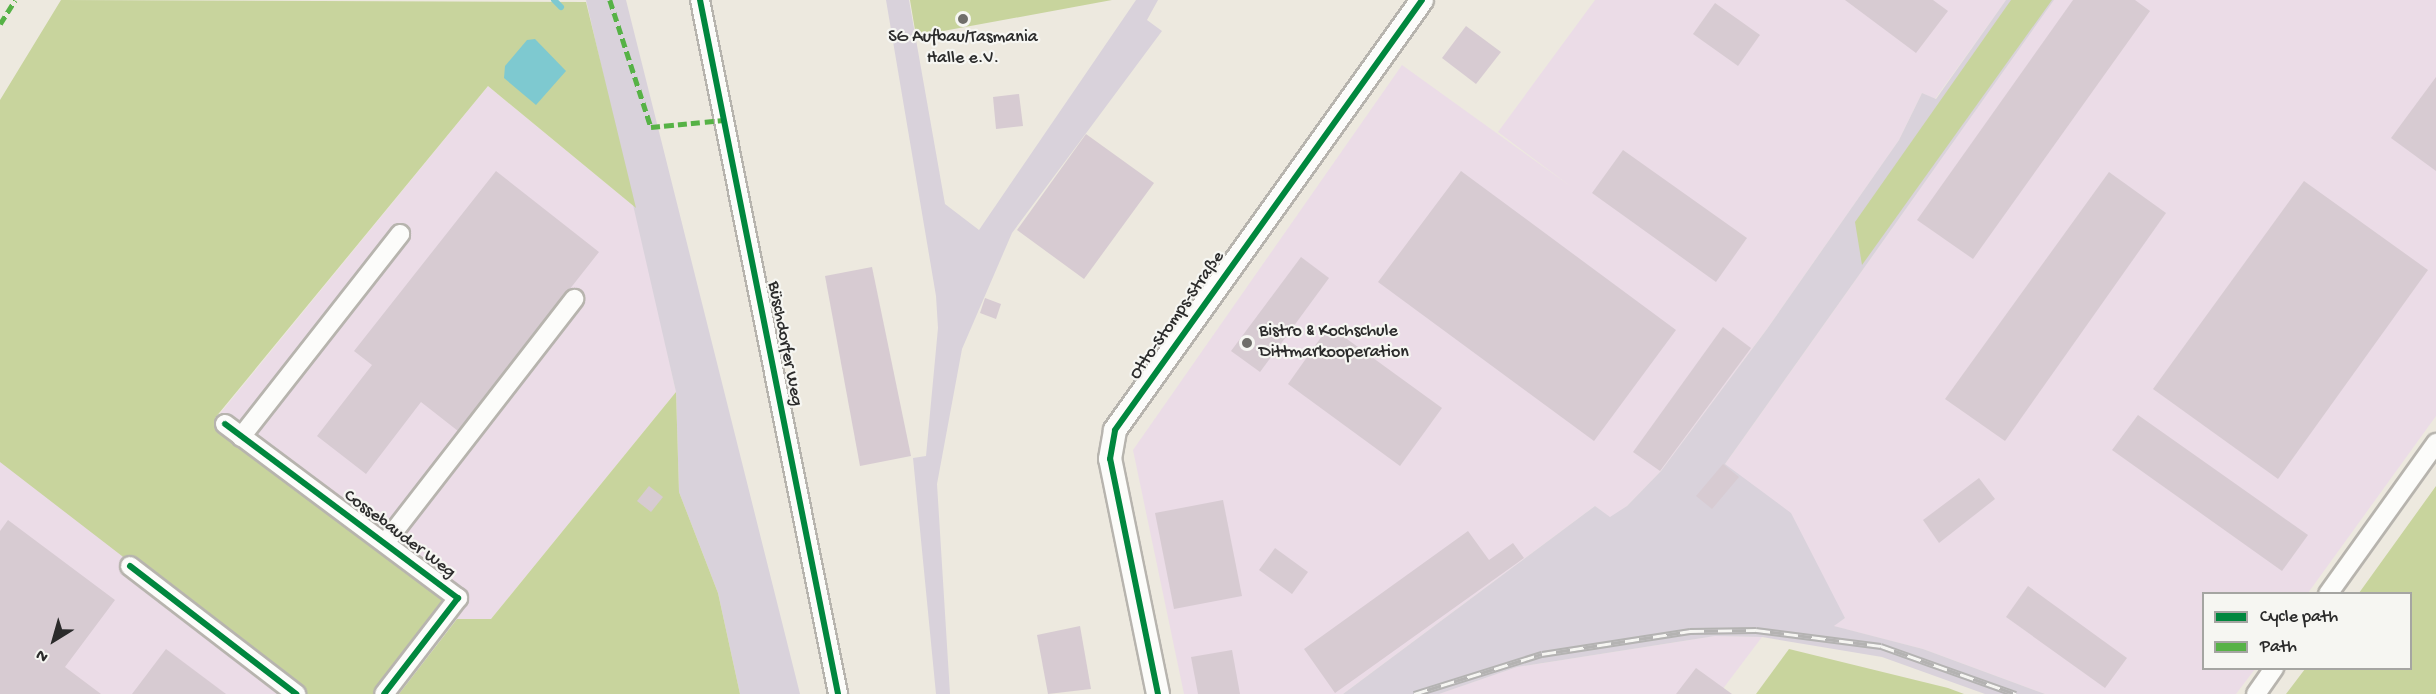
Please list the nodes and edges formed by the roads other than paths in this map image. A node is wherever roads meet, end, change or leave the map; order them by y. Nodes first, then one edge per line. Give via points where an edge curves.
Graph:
1 (699, 0) edge
2 (1422, 0) edge
3 (400, 234) dead end
4 (574, 299) dead end
5 (225, 424) dead end
6 (241, 437) junction
7 (2436, 443) edge
8 (385, 543) junction
9 (130, 566) dead end
10 (2329, 592) edge
11 (2273, 670) edge
12 (296, 694) edge
13 (384, 694) edge
14 (838, 694) edge
15 (1158, 694) edge
16 (2256, 694) edge

1 - 14 street, Büschdorfer Weg
2 - 15 street, Otto-Stomps-Straße via 1115,430 1110,459
3 - 6 street
4 - 8 street, Cossebauder Weg
5 - 6 street, Cossebauder Weg
6 - 8 street, Cossebauder Weg
7 - 10 street
8 - 13 street, Cossebauder Weg via 458,598
9 - 12 street
11 - 16 street

